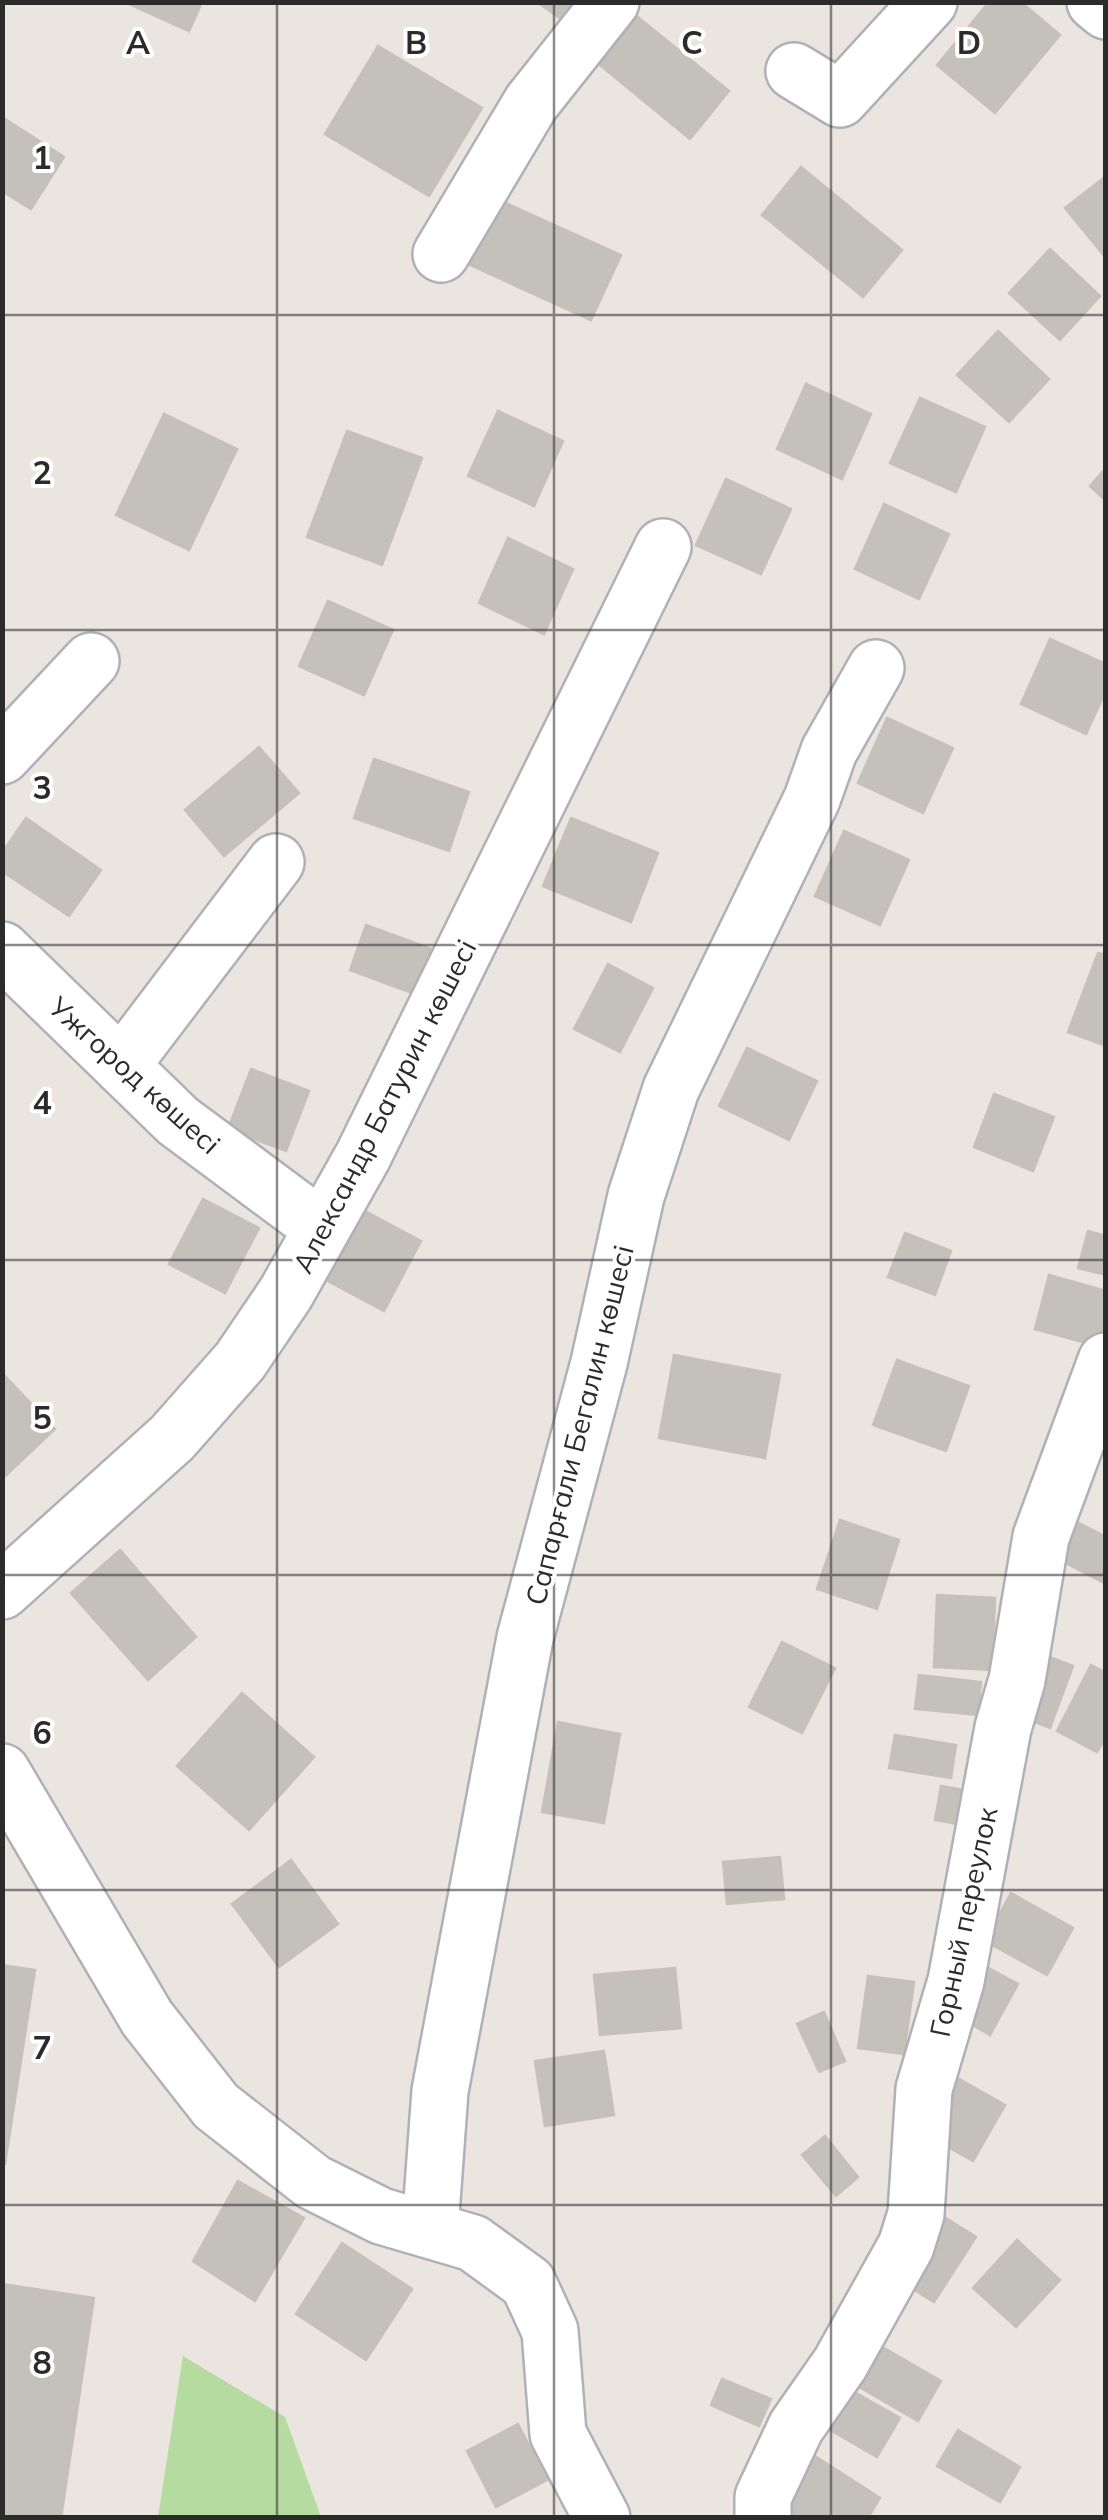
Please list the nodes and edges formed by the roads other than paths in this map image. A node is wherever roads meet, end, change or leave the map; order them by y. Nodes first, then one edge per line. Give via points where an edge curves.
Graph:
1 (611, 2) edge
2 (929, 2) edge
3 (1095, 2) edge
4 (1106, 11) edge
5 (794, 71) dead end
6 (440, 254) dead end
7 (663, 547) dead end
8 (90, 661) dead end
9 (876, 668) dead end
10 (2, 756) edge
11 (276, 862) dead end
12 (2, 950) edge
13 (121, 1066) junction
14 (322, 1228) junction
15 (1106, 1361) edge
16 (2, 1591) edge
17 (2, 1772) edge
18 (430, 2228) junction
19 (602, 2518) edge
20 (763, 2518) edge

1 - 6 street via 531,103
2 - 5 street via 840,99
3 - 4 street
7 - 14 street, Александр Батурин көшесі
8 - 10 street
9 - 18 street, Сапарғали Бегалин көшесі via 829,751 671,1089 636,1196 525,1638 440,2091
11 - 13 street
12 - 13 street, Ужгород көшесі
13 - 14 street, Ужгород көшесі via 178,1121
14 - 16 street, Александр Батурин көшесі via 240,1361 79,1525
15 - 20 street, Горный переулок via 1041,1536 956,1981 924,2088 916,2214 906,2246 840,2364 796,2427 762,2498
17 - 18 street via 147,2018 216,2106 314,2182 380,2216
18 - 19 street via 473,2243 528,2283 550,2331 558,2434

